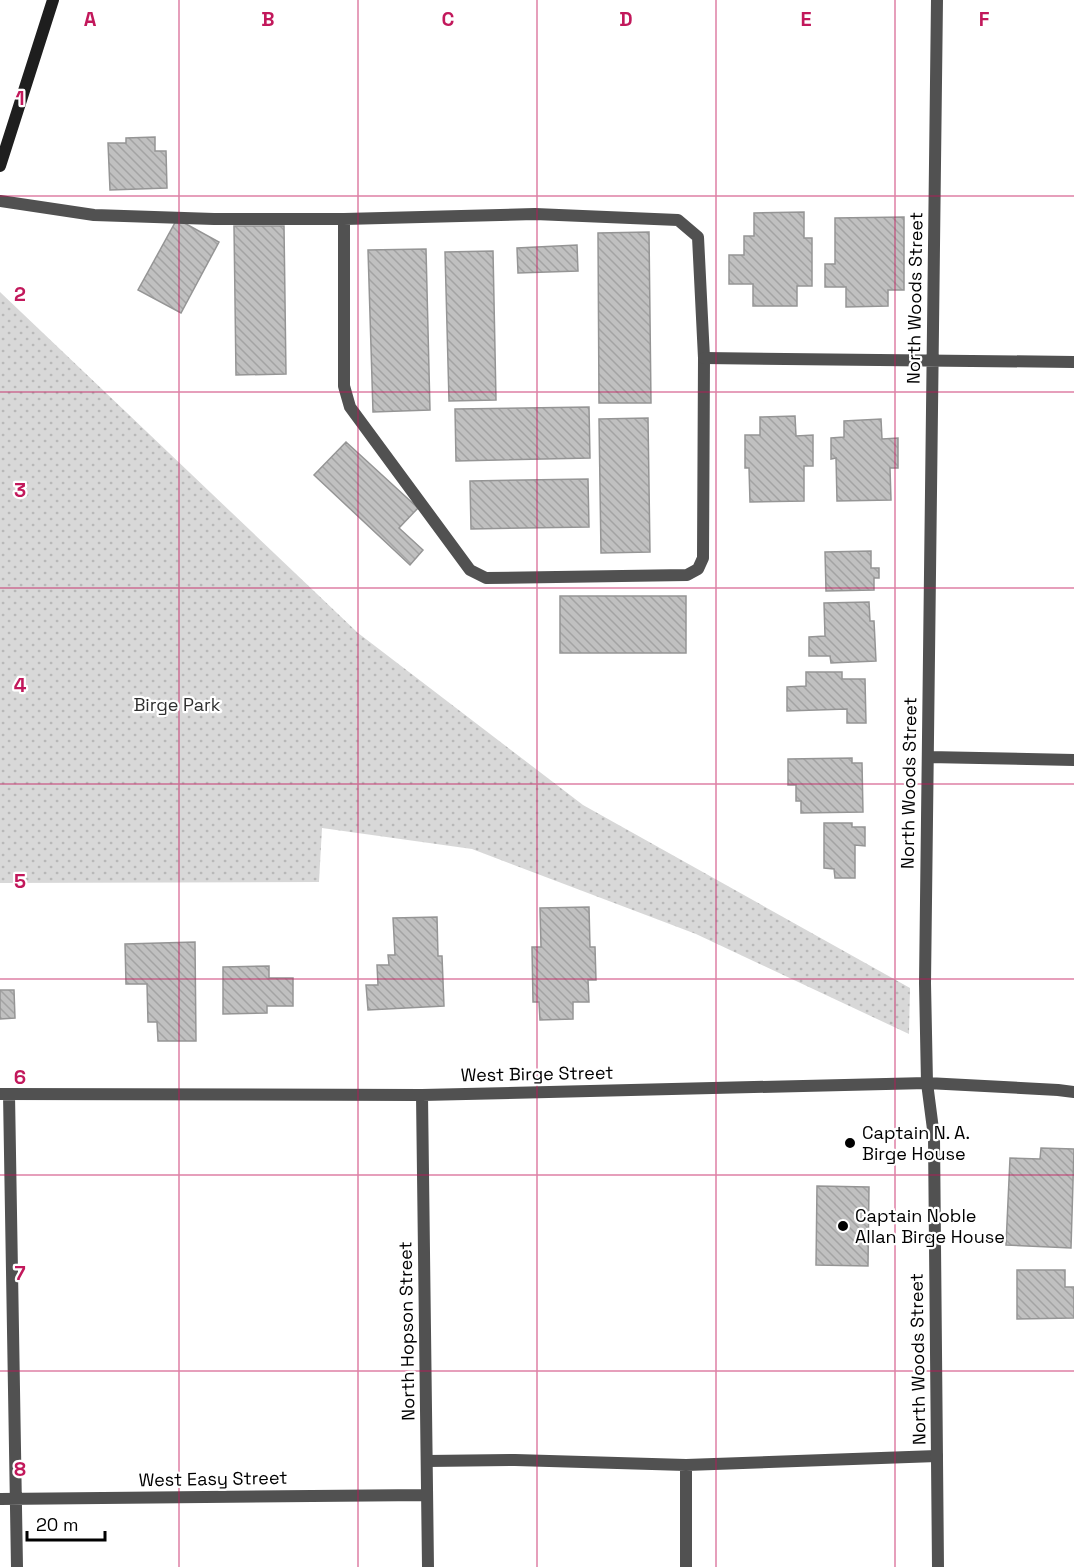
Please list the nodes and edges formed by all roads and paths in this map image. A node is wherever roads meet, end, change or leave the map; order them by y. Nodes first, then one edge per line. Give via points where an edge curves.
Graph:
1 (53, 0) edge
2 (937, 0) edge
3 (0, 166) edge
4 (0, 201) edge
5 (344, 219) junction
6 (704, 358) junction
7 (932, 359) junction
8 (1074, 362) edge
9 (928, 757) junction
10 (1074, 760) edge
11 (927, 1083) junction
12 (1074, 1092) edge
13 (4, 1094) edge
14 (422, 1095) junction
15 (937, 1456) junction
16 (427, 1461) junction
17 (686, 1465) junction
18 (427, 1495) junction
19 (0, 1498) edge
20 (16, 1499) junction
21 (17, 1567) edge
22 (428, 1567) edge
23 (686, 1567) edge
24 (938, 1567) edge

1 - 3 main road
2 - 7 street, North Woods Street
4 - 5 street via 94,215
5 - 6 street via 535,214 678,220 698,237
5 - 6 street via 344,387 350,407 470,570 486,578 687,575 698,570 704,558
6 - 7 street
7 - 8 street
7 - 9 street, North Woods Street
9 - 10 street
9 - 11 street, North Woods Street
11 - 12 street, West Birge Street
11 - 14 street, West Birge Street
11 - 15 street, North Woods Street via 933,1137
13 - 14 street, West Birge Street
13 - 20 street
14 - 16 street, North Hopson Street
15 - 17 street
15 - 24 street, North Woods Street
16 - 17 street
16 - 18 street, North Hopson Street
17 - 23 street
18 - 20 street, West Easy Street
18 - 22 street, North Hopson Street
19 - 20 street, West Easy Street
20 - 21 street

